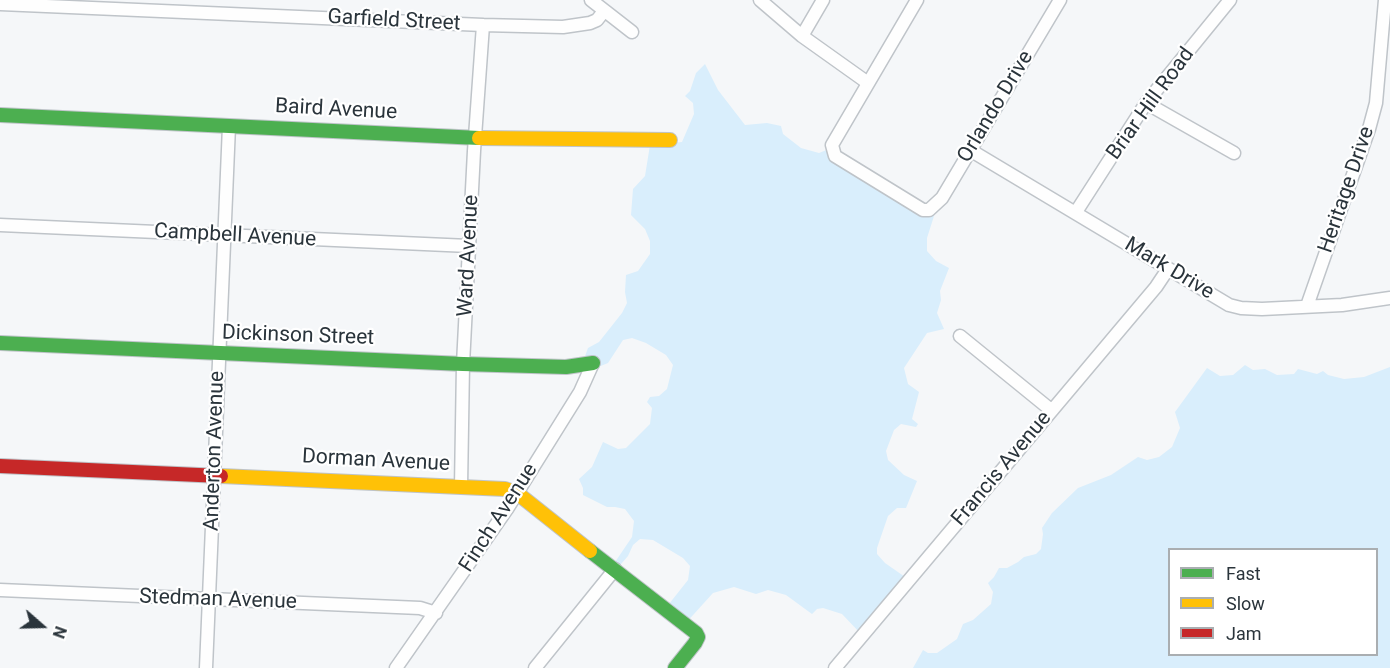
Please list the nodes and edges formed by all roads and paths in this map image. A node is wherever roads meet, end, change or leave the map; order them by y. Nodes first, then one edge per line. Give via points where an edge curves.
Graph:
1 (591, 0) edge
2 (760, 0) edge
3 (823, 0) edge
4 (917, 0) edge
5 (1060, 0) edge
6 (1230, 0) edge
7 (1385, 0) edge
8 (0, 4) edge
9 (115, 5) edge
10 (603, 11) junction
11 (483, 26) junction
12 (632, 32) dead end
13 (802, 36) junction
14 (868, 83) junction
15 (1146, 103) junction
16 (0, 115) edge
17 (229, 126) junction
18 (476, 138) junction
19 (670, 140) dead end
20 (970, 150) junction
21 (1234, 153) dead end
22 (1076, 212) junction
23 (0, 225) edge
24 (224, 235) junction
25 (469, 246) junction
26 (1168, 269) junction
27 (1390, 298) edge
28 (1307, 306) junction
29 (960, 336) dead end
30 (0, 343) edge
31 (218, 354) junction
32 (593, 363) joint
33 (463, 364) junction
34 (1051, 410) junction
35 (0, 466) edge
36 (214, 474) junction
37 (461, 487) junction
38 (516, 494) junction
39 (615, 569) junction
40 (0, 590) edge
41 (209, 599) junction
42 (436, 613) junction
43 (206, 668) edge
44 (396, 668) edge
45 (535, 668) edge
46 (675, 668) edge
47 (835, 668) edge

1 - 10 street
2 - 13 street
3 - 13 street
4 - 14 street
5 - 20 street, Orlando Drive
6 - 15 street, Briar Hill Road
7 - 28 street, Heritage Drive via 1376,103
8 - 9 street, Garfield Street
9 - 11 street, Garfield Street
10 - 11 street, Garfield Street via 597,20 581,26
10 - 12 street
11 - 18 street, Ward Avenue
13 - 14 street
14 - 20 street, Orlando Drive via 832,145 835,156 929,210 942,198
15 - 21 street
15 - 22 street, Briar Hill Road
16 - 17 street, Baird Avenue
17 - 18 street, Baird Avenue
17 - 24 street, Anderton Avenue
18 - 19 street, Baird Avenue
18 - 25 street, Ward Avenue
20 - 22 street, Mark Drive
22 - 26 street, Mark Drive
23 - 24 street, Campbell Avenue
24 - 25 street, Campbell Avenue
24 - 31 street, Anderton Avenue
25 - 33 street, Ward Avenue
26 - 28 street, Mark Drive via 1228,305 1262,309
26 - 34 street, Francis Avenue
27 - 28 street, Mark Drive
29 - 34 street
30 - 31 street, Dickinson Street
31 - 33 street, Dickinson Street
31 - 36 street, Anderton Avenue
32 - 33 street, Dickinson Street via 566,367
32 - 38 street, Finch Avenue via 580,392
33 - 37 street, Ward Avenue
34 - 47 street, Francis Avenue
35 - 36 street, Dorman Avenue
36 - 37 street, Dorman Avenue
36 - 41 street, Anderton Avenue
37 - 38 street, Dorman Avenue via 505,489
38 - 39 street, Dorman Avenue
38 - 42 street, Finch Avenue
39 - 45 street
39 - 46 street, Dorman Avenue via 696,633 698,638
40 - 41 street, Stedman Avenue
41 - 42 street, Stedman Avenue via 420,608
41 - 43 street, Anderton Avenue
42 - 44 street, Finch Avenue

